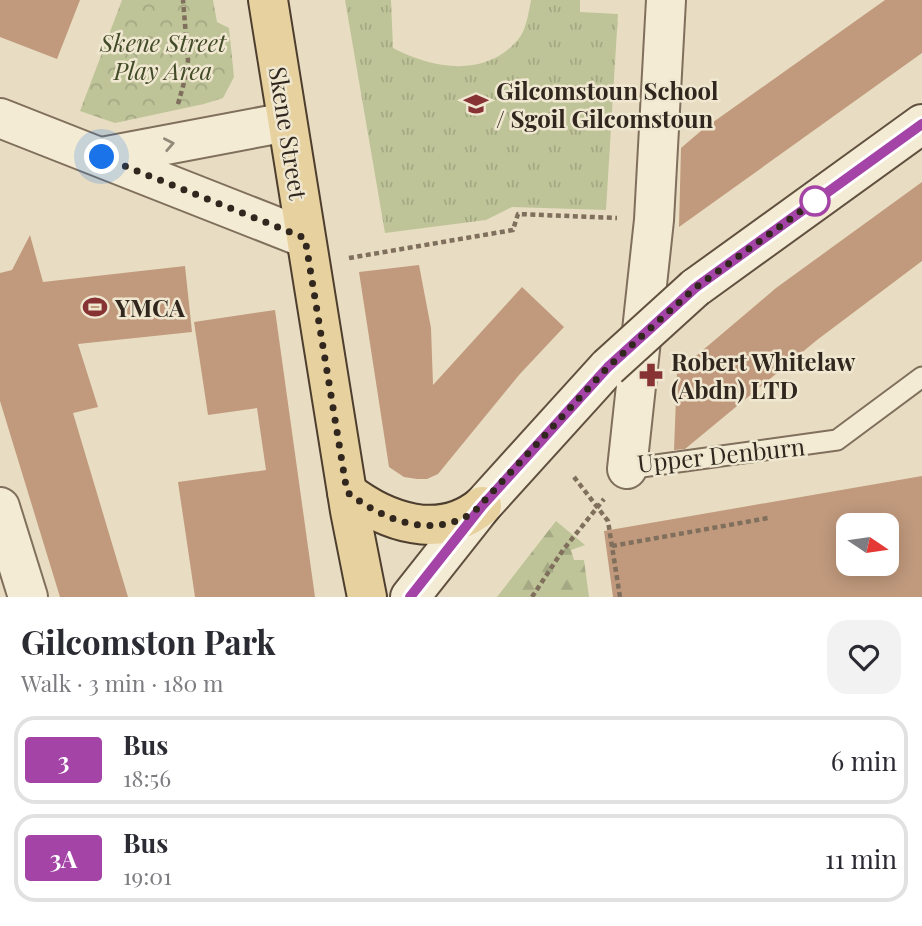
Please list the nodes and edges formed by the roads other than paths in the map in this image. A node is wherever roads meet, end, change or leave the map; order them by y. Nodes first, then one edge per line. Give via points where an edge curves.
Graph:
1 (268, 0) edge
2 (666, 0) edge
3 (0, 118) edge
4 (287, 121) junction
5 (922, 124) edge
6 (102, 157) junction
7 (308, 251) junction
8 (922, 377) edge
9 (628, 469) joint
10 (347, 492) junction
11 (482, 506) junction
12 (0, 507) edge
13 (28, 597) edge
14 (367, 597) edge
15 (410, 597) edge

1 - 4 main road, Skene Street
2 - 9 street, Upper Denburn via 654,220
3 - 6 street
6 -> 4 street
4 - 7 main road, Skene Street
5 - 11 street, bridge via 695,288 608,367
6 - 7 street
7 - 10 main road, Skene Street
8 - 9 lane, Upper Denburn via 837,440
10 - 11 main road via 388,517 424,525 458,521
10 - 14 main road, Skene Street
11 - 15 street
12 - 13 street

